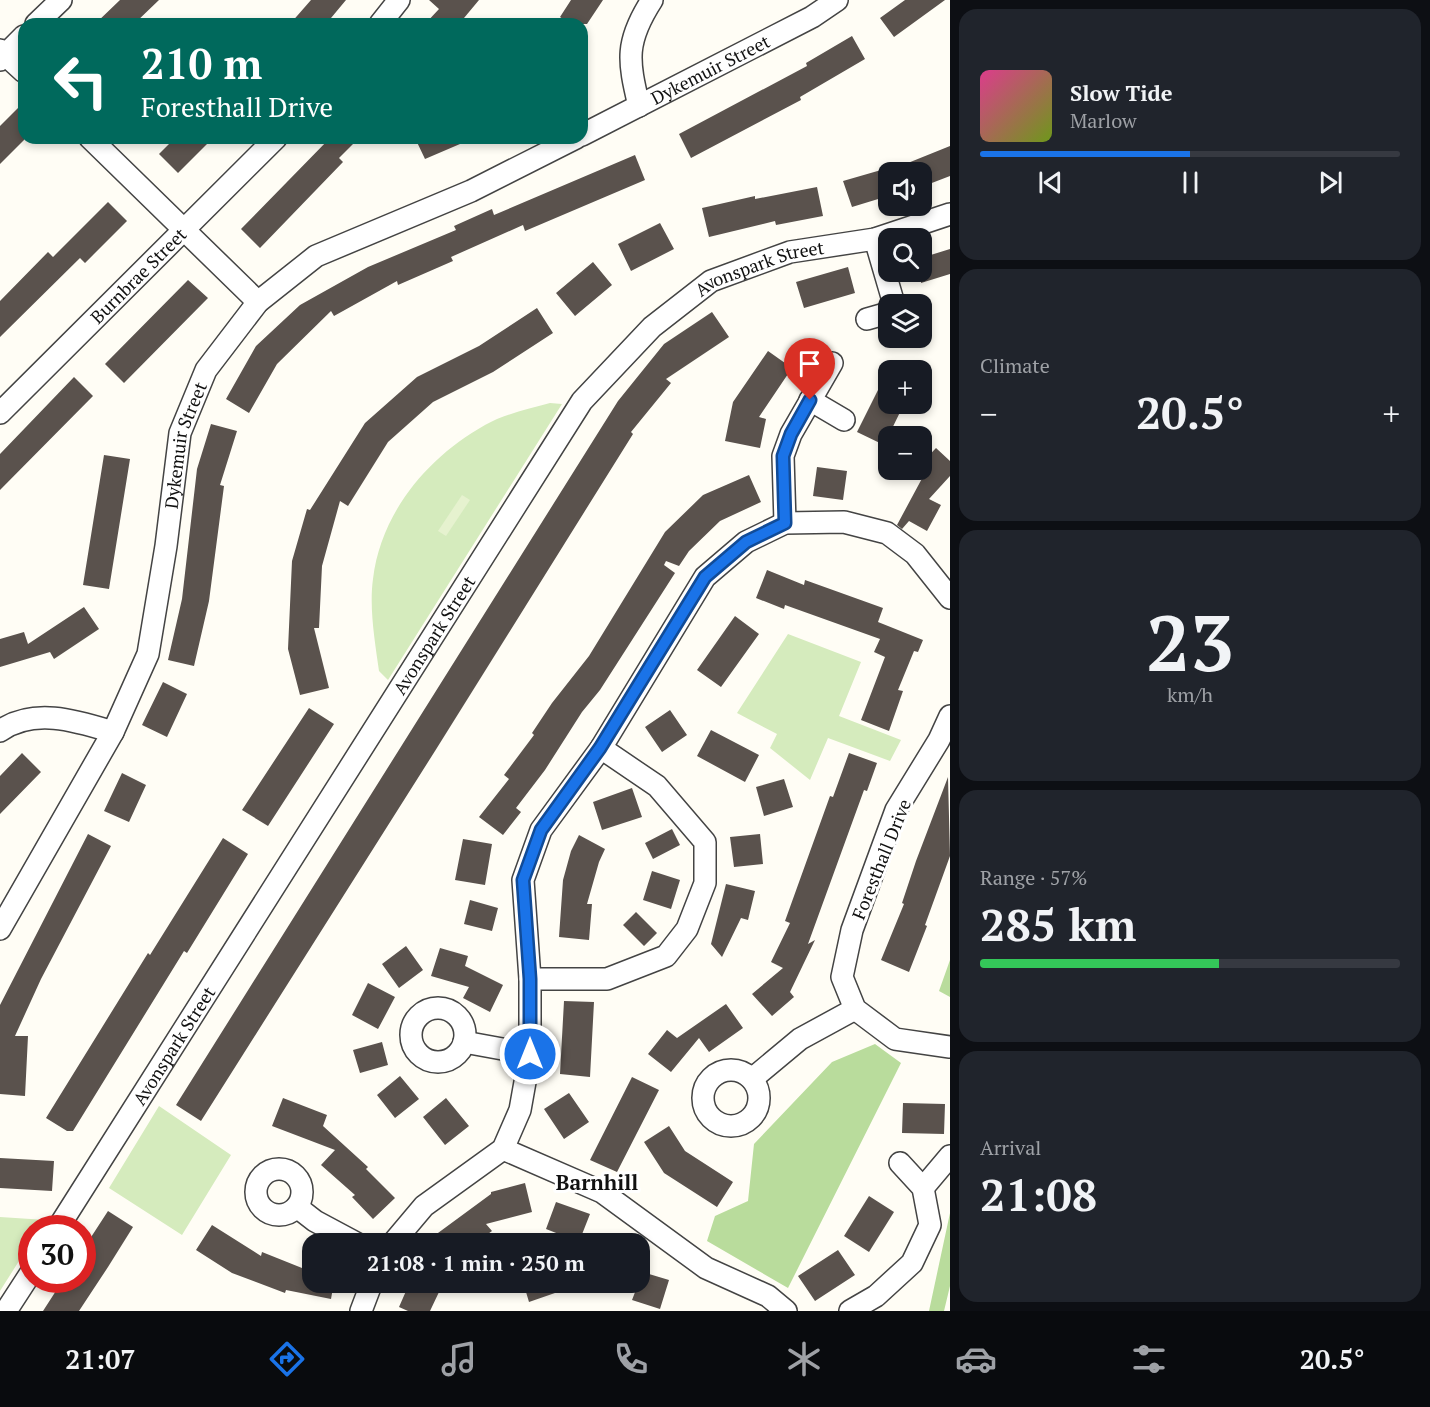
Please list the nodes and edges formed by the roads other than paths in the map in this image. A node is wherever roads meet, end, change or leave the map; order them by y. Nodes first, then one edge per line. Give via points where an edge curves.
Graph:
1 (61, 0) edge
2 (399, 0) edge
3 (652, 0) edge
4 (837, 0) edge
5 (42, 18) edge
6 (385, 18) edge
7 (18, 41) edge
8 (2, 54) edge
9 (18, 67) edge
10 (639, 106) junction
11 (588, 132) edge
12 (96, 144) edge
13 (270, 144) edge
14 (564, 144) edge
15 (950, 213) edge
16 (183, 230) junction
17 (875, 239) junction
18 (891, 294) edge
19 (258, 302) junction
20 (878, 316) edge
21 (867, 319) dead end
22 (832, 363) dead end
23 (810, 400) junction
24 (0, 414) edge
25 (844, 420) dead end
26 (785, 523) junction
27 (949, 595) edge
28 (950, 716) edge
29 (0, 731) edge
30 (113, 732) junction
31 (600, 748) junction
32 (0, 929) edge
33 (530, 979) junction
34 (855, 1009) junction
35 (464, 1042) dead end
36 (950, 1047) edge
37 (530, 1054) junction
38 (752, 1079) dead end
39 (503, 1149) junction
40 (950, 1156) edge
41 (900, 1163) dead end
42 (923, 1188) junction
43 (297, 1207) dead end
44 (66, 1215) edge
45 (337, 1233) edge
46 (401, 1233) edge
47 (18, 1293) edge
48 (368, 1293) edge
49 (6, 1311) edge
50 (361, 1311) edge
51 (786, 1311) edge
52 (850, 1311) edge

1 - 5 street
2 - 6 street
3 - 10 street via 636,24 629,65
4 - 10 street, Dykemuir Street via 812,18
7 - 8 street
8 - 9 street
10 - 11 street, Dykemuir Street
12 - 16 street
13 - 16 street, Burnbrae Street
14 - 19 street, Dykemuir Street via 471,191 316,256
15 - 17 street, Avonspark Street
16 - 19 street
16 - 24 street, Burnbrae Street
17 - 18 street
17 - 44 street, Avonspark Street via 790,252 711,281 652,327 582,401
19 - 30 street, Dykemuir Street via 206,370 180,432 148,654
20 - 21 street
22 - 23 street
23 - 25 street
23 - 26 street via 783,456
26 - 27 street via 844,522 887,533 915,554
26 - 31 street via 746,542 705,577
28 - 34 street, Foresthall Drive via 896,810 852,930 842,977
29 - 30 street via 12,722 62,717
30 - 32 street, Dykemuir Street
31 - 33 street via 541,830 523,880
31 - 33 street via 657,786 705,842 705,883 687,929 666,956 607,979
33 - 37 street
34 - 36 street via 895,1039
34 - 38 street via 800,1039
35 - 37 street
37 - 39 street via 520,1110
39 - 46 street via 424,1206
39 - 51 street via 602,1192 706,1268 768,1296
40 - 42 street
41 - 42 street
42 - 52 street via 930,1225 912,1263 876,1296
43 - 45 street
47 - 49 street
48 - 50 street

